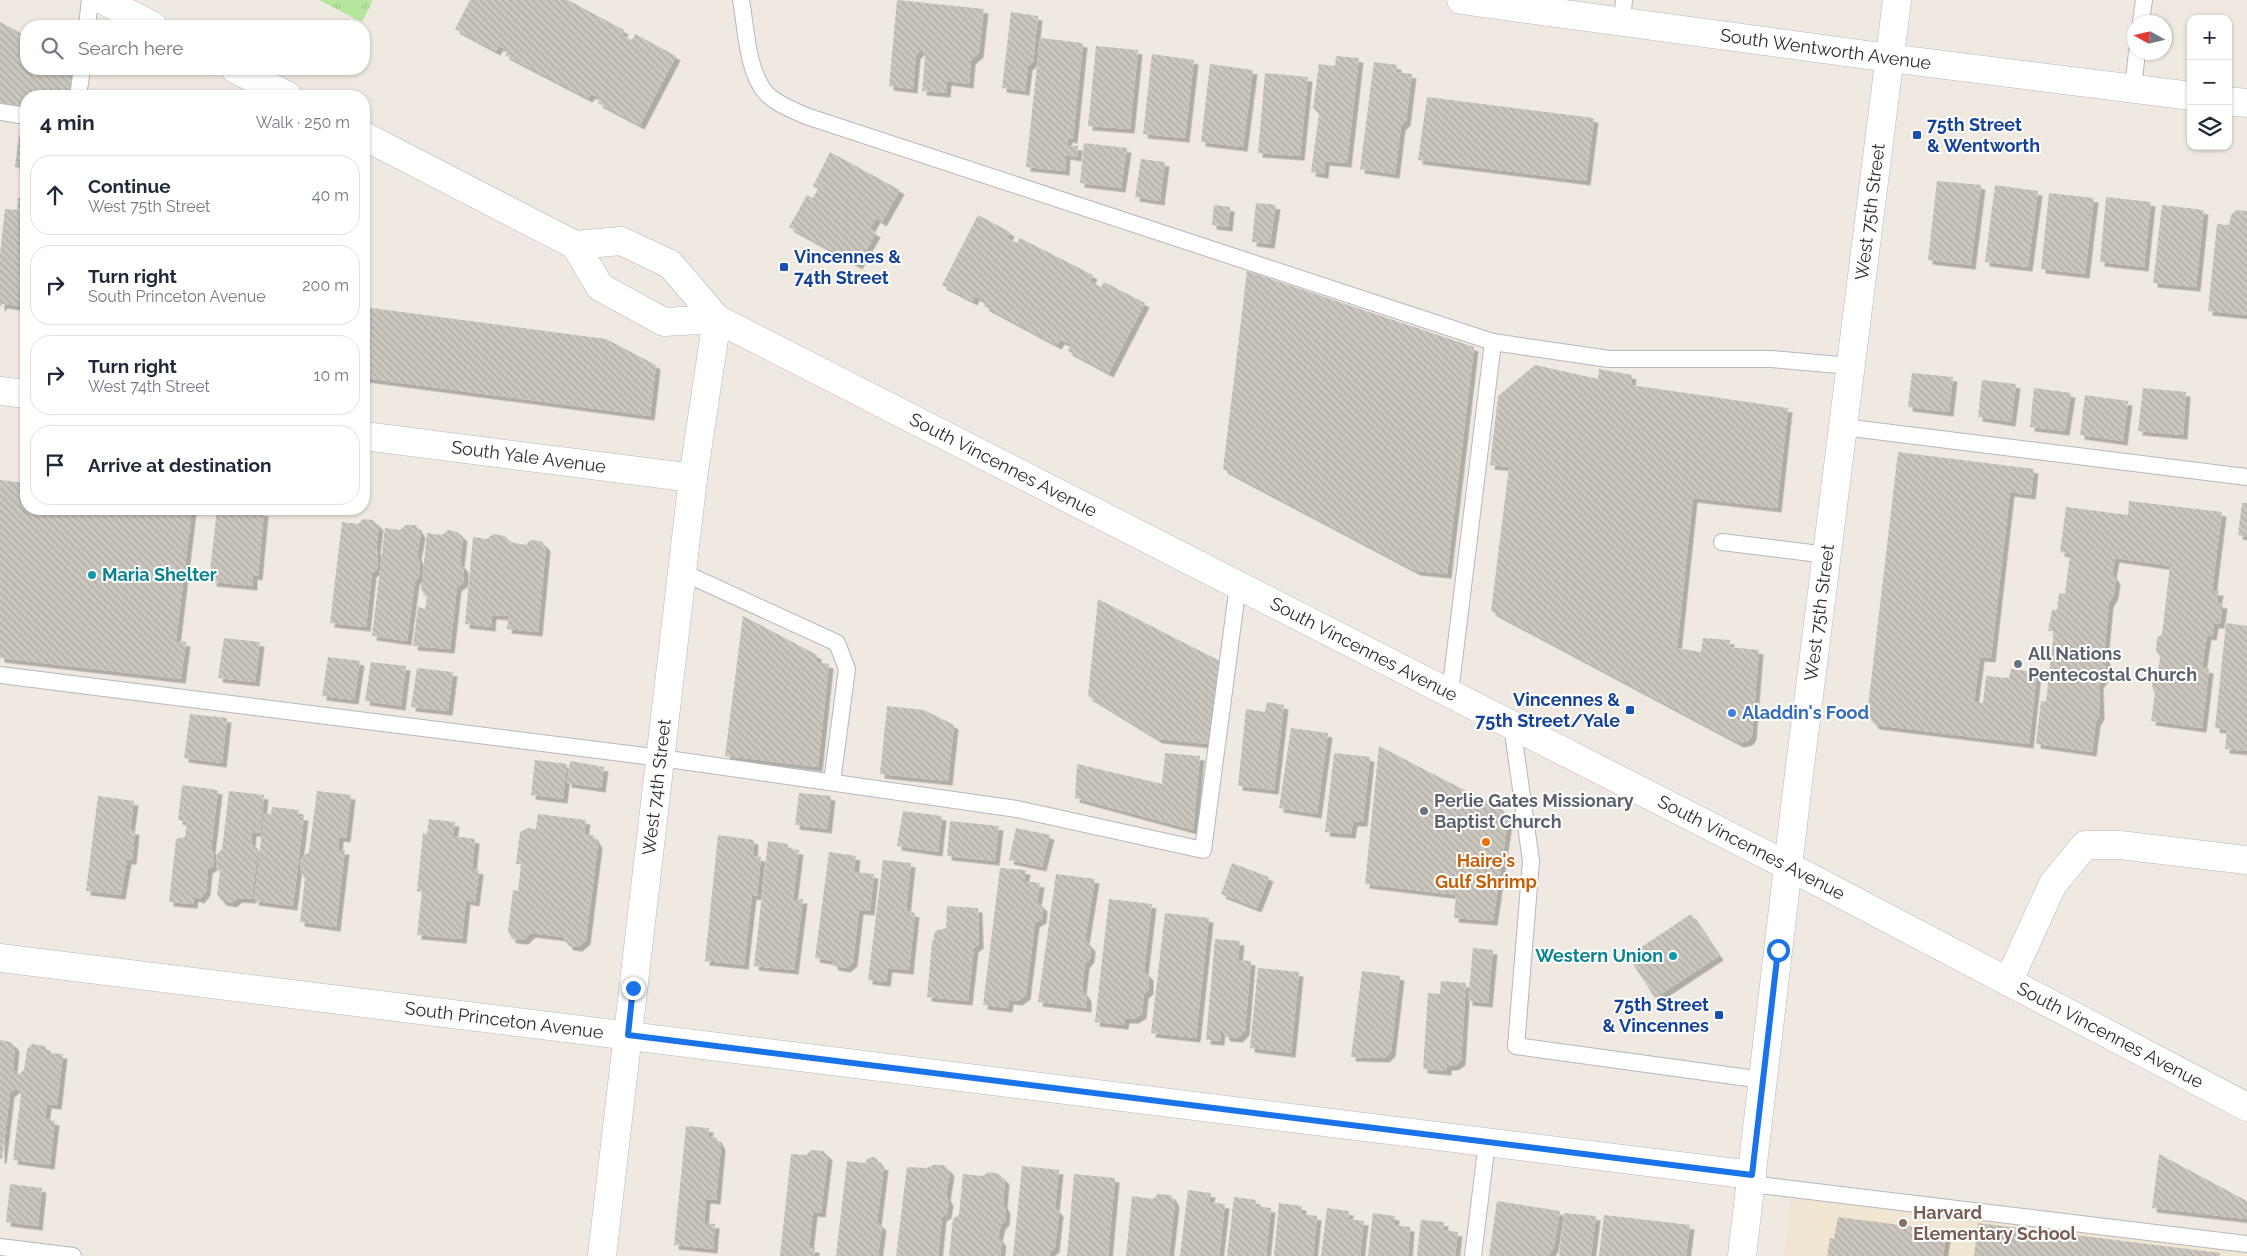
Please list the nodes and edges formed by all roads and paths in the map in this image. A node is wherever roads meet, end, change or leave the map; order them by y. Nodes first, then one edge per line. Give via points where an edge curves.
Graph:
1 (90, 0) edge
2 (102, 0) edge
3 (741, 0) edge
4 (1461, 0) edge
5 (1897, 0) edge
6 (2144, 0) edge
7 (1623, 11) edge
8 (2142, 15) edge
9 (88, 20) edge
10 (141, 20) edge
11 (1889, 58) junction
12 (2136, 60) edge
13 (81, 75) edge
14 (247, 75) edge
15 (2133, 89) junction
16 (79, 90) edge
17 (276, 90) edge
18 (2187, 96) edge
19 (2232, 101) edge
20 (2247, 103) edge
21 (0, 112) edge
22 (20, 115) edge
23 (370, 139) edge
24 (574, 245) junction
25 (717, 319) junction
26 (1493, 342) junction
27 (1850, 366) junction
28 (0, 391) edge
29 (20, 393) edge
30 (1843, 427) junction
31 (370, 437) edge
32 (2247, 477) edge
33 (693, 478) junction
34 (1722, 542) dead end
35 (1827, 555) junction
36 (682, 572) junction
37 (1238, 584) junction
38 (0, 676) edge
39 (1450, 693) junction
40 (1512, 724) junction
41 (661, 758) junction
42 (832, 782) junction
43 (2247, 860) edge
44 (1788, 866) junction
45 (0, 958) edge
46 (2008, 982) junction
47 (628, 1035) junction
48 (1763, 1080) junction
49 (2247, 1107) edge
50 (1487, 1142) junction
51 (1751, 1179) junction
52 (2247, 1244) edge
53 (0, 1247) edge
54 (73, 1256) edge
55 (602, 1256) edge
56 (1473, 1256) edge
57 (1742, 1256) edge

1 - 9 lane
2 - 10 street
3 - 26 lane via 754,72 766,93 806,116
4 - 7 street, South Wentworth Avenue
5 - 11 street, West 75th Street
6 - 8 lane
7 - 11 street, South Wentworth Avenue
11 - 15 street, South Wentworth Avenue
11 - 27 street, West 75th Street
12 - 15 lane
13 - 16 lane
14 - 17 street
15 - 18 street, South Wentworth Avenue
19 - 20 street
21 - 22 lane
23 - 24 street
24 - 25 street, South Vincennes Avenue via 622,241 670,264
24 - 25 street via 600,287 664,322
25 - 33 street, West 74th Street
25 - 37 street, South Vincennes Avenue
26 - 27 lane via 1609,359 1771,359
26 - 39 lane
27 - 30 street, West 75th Street
28 - 29 street
30 - 32 lane
30 - 35 street, West 75th Street
31 - 33 street, South Yale Avenue
33 - 36 street, West 74th Street
34 - 35 lane
35 - 44 street, West 75th Street
36 - 41 street, West 74th Street
36 - 42 lane via 837,643 847,669
37 - 39 street, South Vincennes Avenue
37 - 42 lane via 1203,850 1017,808
38 - 41 lane
39 - 40 street, South Vincennes Avenue
40 - 44 street, South Vincennes Avenue
40 - 48 lane via 1531,861 1516,1046
41 - 42 lane
41 - 47 street, West 74th Street
43 - 46 street via 2120,845 2085,845 2053,884
44 - 46 street, South Vincennes Avenue
44 - 48 street, West 75th Street
45 - 47 street, South Princeton Avenue
46 - 49 street, South Vincennes Avenue
47 - 50 street, South Princeton Avenue
47 - 55 street, West 74th Street
48 - 51 street, West 75th Street
50 - 51 street, South Princeton Avenue
50 - 56 lane
51 - 52 lane
51 - 57 street, West 75th Street
53 - 54 lane

